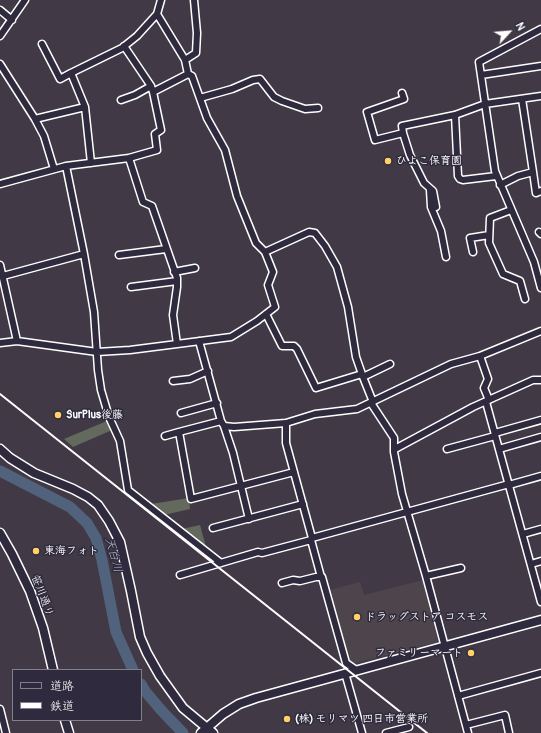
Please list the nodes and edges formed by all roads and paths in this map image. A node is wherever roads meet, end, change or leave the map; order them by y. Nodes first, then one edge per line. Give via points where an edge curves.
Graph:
1 (25, 0) edge
2 (161, 0) edge
3 (194, 0) edge
4 (0, 10) edge
5 (157, 14) junction
6 (12, 20) junction
7 (541, 29) edge
8 (0, 36) edge
9 (42, 44) dead end
10 (124, 46) junction
11 (185, 60) junction
12 (0, 64) edge
13 (541, 66) edge
14 (71, 73) junction
15 (188, 74) junction
16 (481, 75) junction
17 (152, 89) junction
18 (402, 93) dead end
19 (541, 96) edge
20 (200, 98) junction
21 (522, 99) junction
22 (121, 100) dead end
23 (485, 104) junction
24 (85, 107) junction
25 (318, 108) dead end
26 (455, 115) junction
27 (35, 119) junction
28 (403, 133) junction
29 (129, 158) junction
30 (91, 163) junction
31 (66, 166) junction
32 (54, 169) junction
33 (533, 172) junction
34 (496, 176) junction
35 (0, 184) edge
36 (500, 185) junction
37 (430, 189) junction
38 (541, 191) edge
39 (436, 207) dead end
40 (511, 210) junction
41 (312, 225) dead end
42 (309, 232) junction
43 (489, 235) junction
44 (166, 249) junction
45 (265, 252) junction
46 (472, 252) dead end
47 (84, 254) junction
48 (119, 255) dead end
49 (446, 257) dead end
50 (0, 265) edge
51 (195, 268) dead end
52 (174, 272) junction
53 (3, 276) junction
54 (177, 281) junction
55 (131, 287) dead end
56 (541, 288) edge
57 (524, 299) dead end
58 (266, 314) junction
59 (541, 330) edge
60 (17, 341) junction
61 (199, 341) junction
62 (0, 343) edge
63 (177, 344) junction
64 (97, 352) junction
65 (480, 356) junction
66 (390, 364) dead end
67 (208, 371) junction
68 (362, 376) junction
69 (541, 380) edge
70 (173, 381) dead end
71 (488, 401) junction
72 (218, 403) junction
73 (372, 403) junction
74 (181, 412) dead end
75 (541, 420) edge
76 (223, 423) junction
77 (286, 423) junction
78 (179, 432) junction
79 (495, 434) junction
80 (166, 436) dead end
81 (541, 438) edge
82 (499, 448) junction
83 (0, 449) edge
84 (395, 449) junction
85 (447, 449) dead end
86 (294, 472) junction
87 (541, 476) edge
88 (509, 484) junction
89 (241, 486) junction
90 (303, 504) junction
91 (407, 512) junction
92 (249, 518) junction
93 (213, 528) dead end
94 (541, 530) edge
95 (523, 534) junction
96 (1, 536) edge
97 (312, 539) junction
98 (541, 561) edge
99 (221, 563) junction
100 (531, 564) junction
101 (461, 568) dead end
102 (180, 575) dead end
103 (426, 576) junction
104 (321, 577) junction
105 (282, 583) dead end
106 (541, 602) edge
107 (541, 620) edge
108 (445, 645) junction
109 (53, 669) edge
110 (356, 670) junction
111 (345, 673) junction
112 (541, 673) edge
113 (458, 696) junction
114 (0, 709) edge
115 (66, 721) edge
116 (466, 725) junction
117 (409, 727) dead end
118 (207, 731) edge
119 (6, 733) edge
120 (69, 733) edge
121 (362, 733) edge
122 (386, 733) edge
123 (468, 733) edge
124 (509, 733) edge

1 - 6 street
2 - 5 street
3 - 11 street via 196,53
4 - 6 street
5 - 10 street via 138,36
5 - 11 street
6 - 8 street
7 - 16 street via 479,62
9 - 14 street via 60,79
10 - 14 street
10 - 17 street
11 - 15 street
12 - 27 street
13 - 16 street
14 - 24 street
15 - 17 street
15 - 20 street via 192,76
16 - 23 street
17 - 22 street
17 - 29 street via 161,130 155,134 157,150
18 - 28 street via 404,99 367,112 375,140
19 - 21 street
20 - 25 street via 260,79 274,96 282,101 306,109
20 - 45 street via 207,118 225,150 233,184 256,243
21 - 23 street
21 - 33 street
23 - 26 street
23 - 34 street
24 - 27 street
24 - 30 street
26 - 28 street via 402,126
26 - 34 street via 460,179
27 - 32 street via 44,136
28 - 37 street via 410,155 424,183
29 - 30 street
29 - 44 street via 143,202 152,206
30 - 31 street
31 - 32 street
31 - 47 street
32 - 35 street
33 - 36 street
33 - 38 street via 536,193
34 - 36 street
36 - 40 street
37 - 39 street via 434,194
37 - 49 street via 431,207 441,231
40 - 43 street via 490,218
40 - 56 street via 534,262
41 - 42 street
42 - 45 street
42 - 68 street via 315,233 326,246 337,267
43 - 46 street via 470,238
43 - 57 street via 489,243 503,274 520,281
44 - 48 street
44 - 52 street
45 - 58 street via 273,272 268,284 275,307
47 - 53 street
47 - 64 street via 94,312
50 - 53 street
51 - 52 street
52 - 54 street
53 - 60 street
54 - 55 street
54 - 63 street via 173,315
58 - 61 street via 231,337
58 - 68 street via 282,346 294,346 297,349 316,388
59 - 65 street
60 - 62 street
60 - 64 street
61 - 63 street
61 - 67 street
63 - 64 street
64 - 99 street via 101,390 120,441 128,490
65 - 71 street via 488,379 484,388
65 - 73 street via 451,364
66 - 68 street
67 - 70 street via 190,379
67 - 72 street
68 - 73 street
69 - 71 street via 533,380
71 - 79 street
71 - 84 street
72 - 74 street
72 - 76 street
73 - 77 street via 351,410 315,414
73 - 84 street via 394,438
75 - 79 street
76 - 77 street via 234,427
76 - 78 street
76 - 89 street
77 - 86 street via 286,443
78 - 80 street
78 - 89 street via 192,499
79 - 82 street
79 - 85 street
81 - 82 street
82 - 88 street
83 - 118 street via 34,473 73,489 98,505 120,542 140,637 147,653 183,708
84 - 91 street
86 - 89 street
86 - 90 street
87 - 88 street
88 - 91 street
88 - 95 street
89 - 92 street
90 - 92 street
90 - 97 street
91 - 97 street
91 - 103 street
92 - 93 street
94 - 95 street
95 - 100 street
96 - 109 street, 笹川通り via 30,591 43,628
97 - 99 street
97 - 104 street
98 - 100 street
99 - 102 street
100 - 106 street
101 - 103 street
103 - 108 street
104 - 105 street
104 - 110 street via 346,663
107 - 108 street
108 - 110 street
108 - 113 street
110 - 111 street
111 - 118 street via 239,704 223,714
111 - 121 street
112 - 113 street
113 - 116 street
114 - 119 street
115 - 120 street
116 - 123 street
116 - 124 street via 505,715
117 - 122 street

